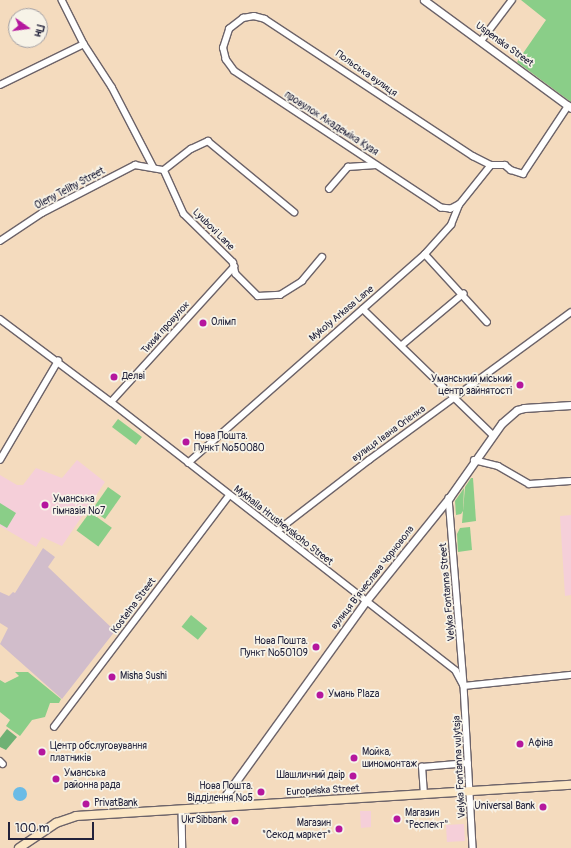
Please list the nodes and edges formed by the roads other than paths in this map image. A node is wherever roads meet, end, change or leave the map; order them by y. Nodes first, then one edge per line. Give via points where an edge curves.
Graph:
1 (62, 0) edge
2 (424, 0) edge
3 (512, 0) edge
4 (229, 29) joint
5 (481, 40) junction
6 (84, 44) junction
7 (0, 85) edge
8 (570, 107) edge
9 (377, 165) junction
10 (491, 165) junction
11 (154, 168) junction
12 (164, 170) junction
13 (329, 189) dead end
14 (459, 205) junction
15 (294, 212) dead end
16 (0, 241) edge
17 (425, 254) junction
18 (322, 258) dead end
19 (234, 267) junction
20 (463, 294) junction
21 (363, 309) junction
22 (571, 312) edge
23 (0, 319) edge
24 (488, 322) dead end
25 (402, 345) junction
26 (58, 362) junction
27 (455, 396) junction
28 (111, 402) junction
29 (571, 404) edge
30 (493, 434) junction
31 (0, 460) edge
32 (474, 460) junction
33 (188, 463) junction
34 (571, 481) edge
35 (229, 496) junction
36 (449, 498) junction
37 (276, 531) junction
38 (365, 602) junction
39 (571, 675) edge
40 (464, 686) junction
41 (54, 727) dead end
42 (468, 763) junction
43 (571, 785) edge
44 (470, 792) junction
45 (424, 795) junction
46 (218, 806) junction
47 (182, 809) junction
48 (19, 848) edge
49 (183, 848) edge
50 (474, 848) edge

1 - 6 street
2 - 5 street, Uspenska Street
3 - 5 street
4 - 9 street, провулок Академіка Кузя via 223,48 226,60 234,71
4 - 10 street, Польська вулиця via 243,18 254,16 266,19 473,156
5 - 8 street, Uspenska Street
6 - 7 street
6 - 11 street via 112,87
8 - 10 street, Польська вулиця via 523,174 501,164
9 - 13 street via 348,167
9 - 14 street, провулок Академіка Кузя via 441,208 451,209
10 - 14 street, Mykoly Arkasa Lane
11 - 12 street
11 - 16 street, Oleny Telihy Street via 135,165 42,213
12 - 15 street via 191,149 208,141
12 - 19 street, Lyubovi Lane via 184,214 233,262
14 - 17 street, Mykoly Arkasa Lane via 451,225
17 - 20 street
17 - 21 street, Mykoly Arkasa Lane
18 - 19 street, Lyubovi Lane via 302,281 280,295 258,296 236,274
19 - 28 street, Тихий провулок
20 - 24 street
20 - 25 street
21 - 25 street
21 - 33 street, Mykoly Arkasa Lane
22 - 27 street, вулиця Івана Огієнка
23 - 26 street, Mykhaila Hrushevskoho Street
25 - 27 street
26 - 28 street, Mykhaila Hrushevskoho Street
26 - 31 street
27 - 30 street
27 - 37 street, вулиця Івана Огієнка
28 - 33 street, Mykhaila Hrushevskoho Street
29 - 30 street, вулиця В’ячеслава Чорновола via 534,406 517,410
30 - 32 street, вулиця В’ячеслава Чорновола
32 - 34 street via 498,466 530,484
32 - 36 street, вулиця В’ячеслава Чорновола
33 - 35 street, Mykhaila Hrushevskoho Street
35 - 37 street, Mykhaila Hrushevskoho Street
35 - 41 street, Kostelna Street
36 - 38 street, вулиця В’ячеслава Чорновола
36 - 40 street, Velyka Fontanna Street
37 - 38 street, Mykhaila Hrushevskoho Street
38 - 40 street, Mykhaila Hrushevskoho Street via 456,671
38 - 46 street, вулиця В’ячеслава Чорновола
39 - 40 street
40 - 42 street, Velyka Fontanna vulytsja
42 - 44 street, Velyka Fontanna vulytsja
42 - 45 street via 422,767
43 - 44 main road, Europeiska Street
44 - 45 main road, Europeiska Street
44 - 50 street, Velyka Fontanna vulytsja
45 - 46 main road, Europeiska Street
46 - 47 main road, Europeiska Street
47 - 48 main road, Europeiska Street via 76,816 56,823
47 - 49 street

